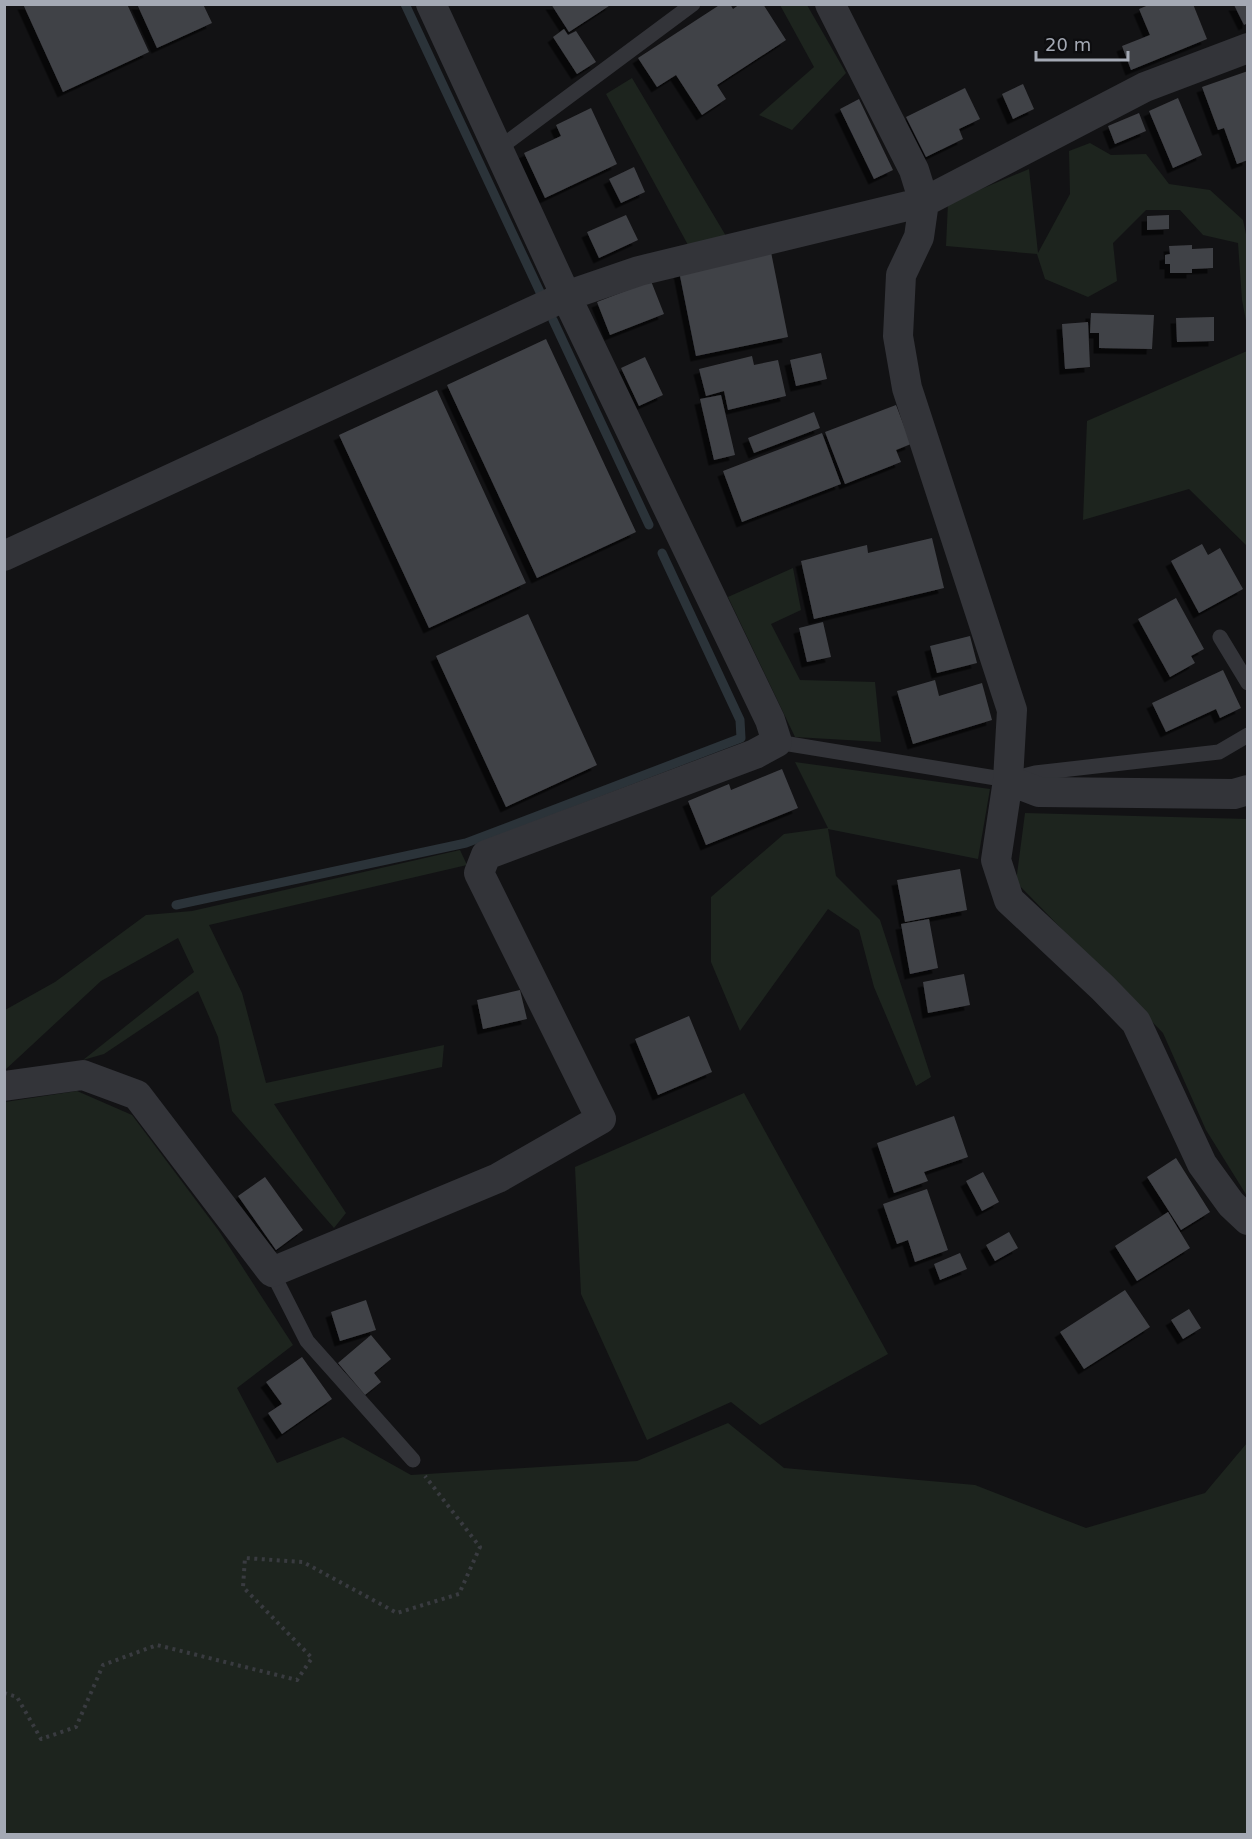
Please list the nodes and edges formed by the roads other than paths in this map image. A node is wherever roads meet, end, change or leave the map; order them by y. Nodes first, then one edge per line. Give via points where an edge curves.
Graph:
1 (431, 4) edge
2 (693, 4) edge
3 (830, 4) edge
4 (1248, 48) edge
5 (498, 149) junction
6 (924, 202) junction
7 (566, 296) junction
8 (4, 556) edge
9 (1220, 637) dead end
10 (1248, 683) edge
11 (1248, 735) edge
12 (777, 742) junction
13 (1008, 780) junction
14 (1248, 790) edge
15 (4, 1086) edge
16 (1248, 1220) edge
17 (272, 1272) junction
18 (413, 1460) road end

1 - 5 street
2 - 5 lane
3 - 6 street via 914,170
4 - 6 street via 1145,87
5 - 7 street
6 - 7 street via 639,271
6 - 13 street via 920,237 902,275 898,336 907,388 1012,710
7 - 8 street
7 - 12 street via 770,720
9 - 10 lane
11 - 13 lane via 1219,752 1035,773
12 - 13 lane
12 - 17 street via 755,754 486,855 479,873 601,1119 498,1178
13 - 14 street via 1039,792 1234,794
13 - 16 street via 996,860 1009,900 1136,1022 1202,1164
15 - 17 street via 83,1075 137,1095
17 - 18 lane via 308,1341

